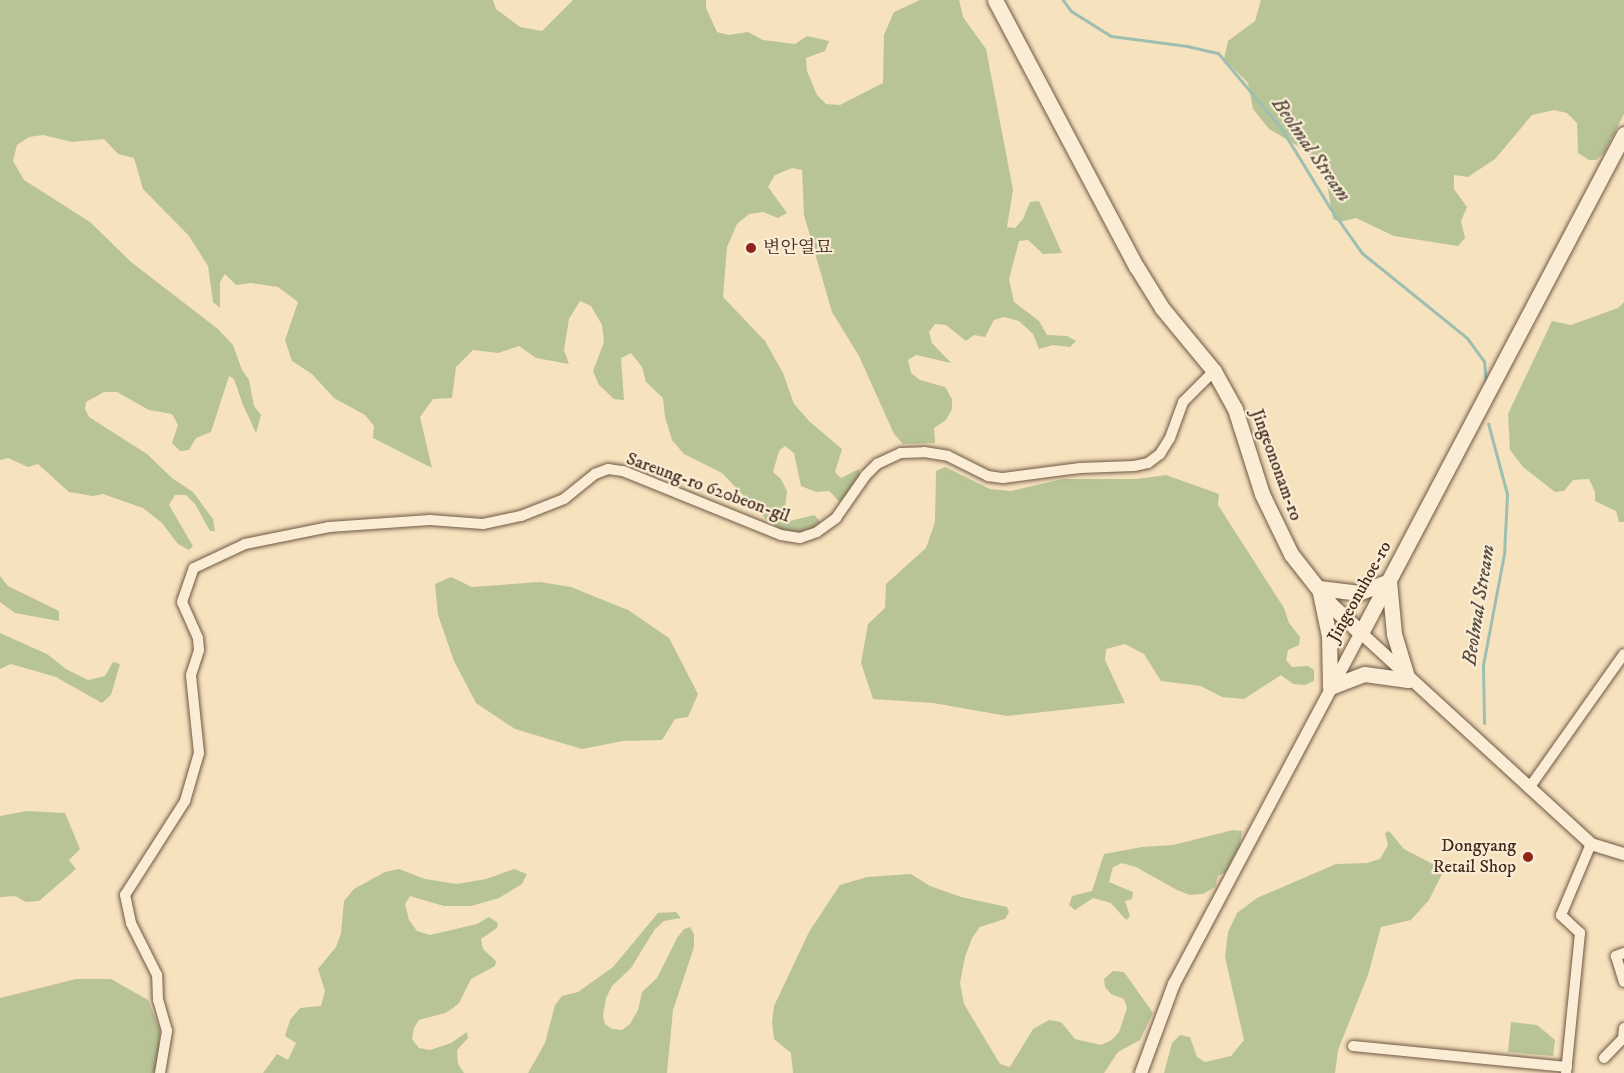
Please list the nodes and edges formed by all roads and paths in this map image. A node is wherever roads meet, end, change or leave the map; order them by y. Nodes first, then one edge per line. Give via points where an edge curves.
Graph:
1 (995, 0) edge
2 (1624, 134) edge
3 (1214, 371) junction
4 (1389, 580) junction
5 (1319, 588) junction
6 (1361, 633) junction
7 (1624, 654) edge
8 (1408, 680) junction
9 (1330, 687) junction
10 (1529, 788) junction
11 (1591, 844) junction
12 (1624, 854) edge
13 (1624, 953) edge
14 (1624, 982) edge
15 (1624, 1028) edge
16 (1353, 1046) dead end
17 (1604, 1058) dead end
18 (1566, 1070) edge
19 (160, 1073) edge
20 (1141, 1073) edge

1 - 3 main road, Jingeononam-ro via 1136,266 1162,308
2 - 4 main road, Jingeonuhoe-ro
3 - 5 main road, Jingeononam-ro via 1235,409 1278,531
3 - 19 street, Sareung-ro 620beon-gil via 1183,402 1170,438 1160,454 1148,463 1003,478 988,476 948,456 901,453 866,475 836,518 817,532 800,538 781,535 623,471 608,469 595,474 564,499 520,516 483,524 430,520 329,527 245,544 194,568 182,602 198,638 199,650 191,675 199,753 185,801 124,895 138,940 157,975 158,1000 167,1031
4 - 5 main road via 1358,592
4 - 6 main road, Jingeonuhoe-ro
4 - 8 main road via 1394,634
5 - 6 main road, Jingeononam-ro
5 - 9 main road via 1329,636
6 - 8 street, Jingeononam-ro
6 - 9 street, Jingeonuhoe-ro
7 - 10 street
8 - 9 main road via 1364,674
8 - 10 street, Jingeononam-ro
9 - 20 street, Jingeonuhoe-ro via 1174,984
10 - 11 street, Jingeononam-ro
11 - 12 street, Jingeononam-ro
11 - 18 street via 1561,915 1580,933
13 - 14 street via 1616,956
15 - 17 street via 1623,1038
16 - 18 street

